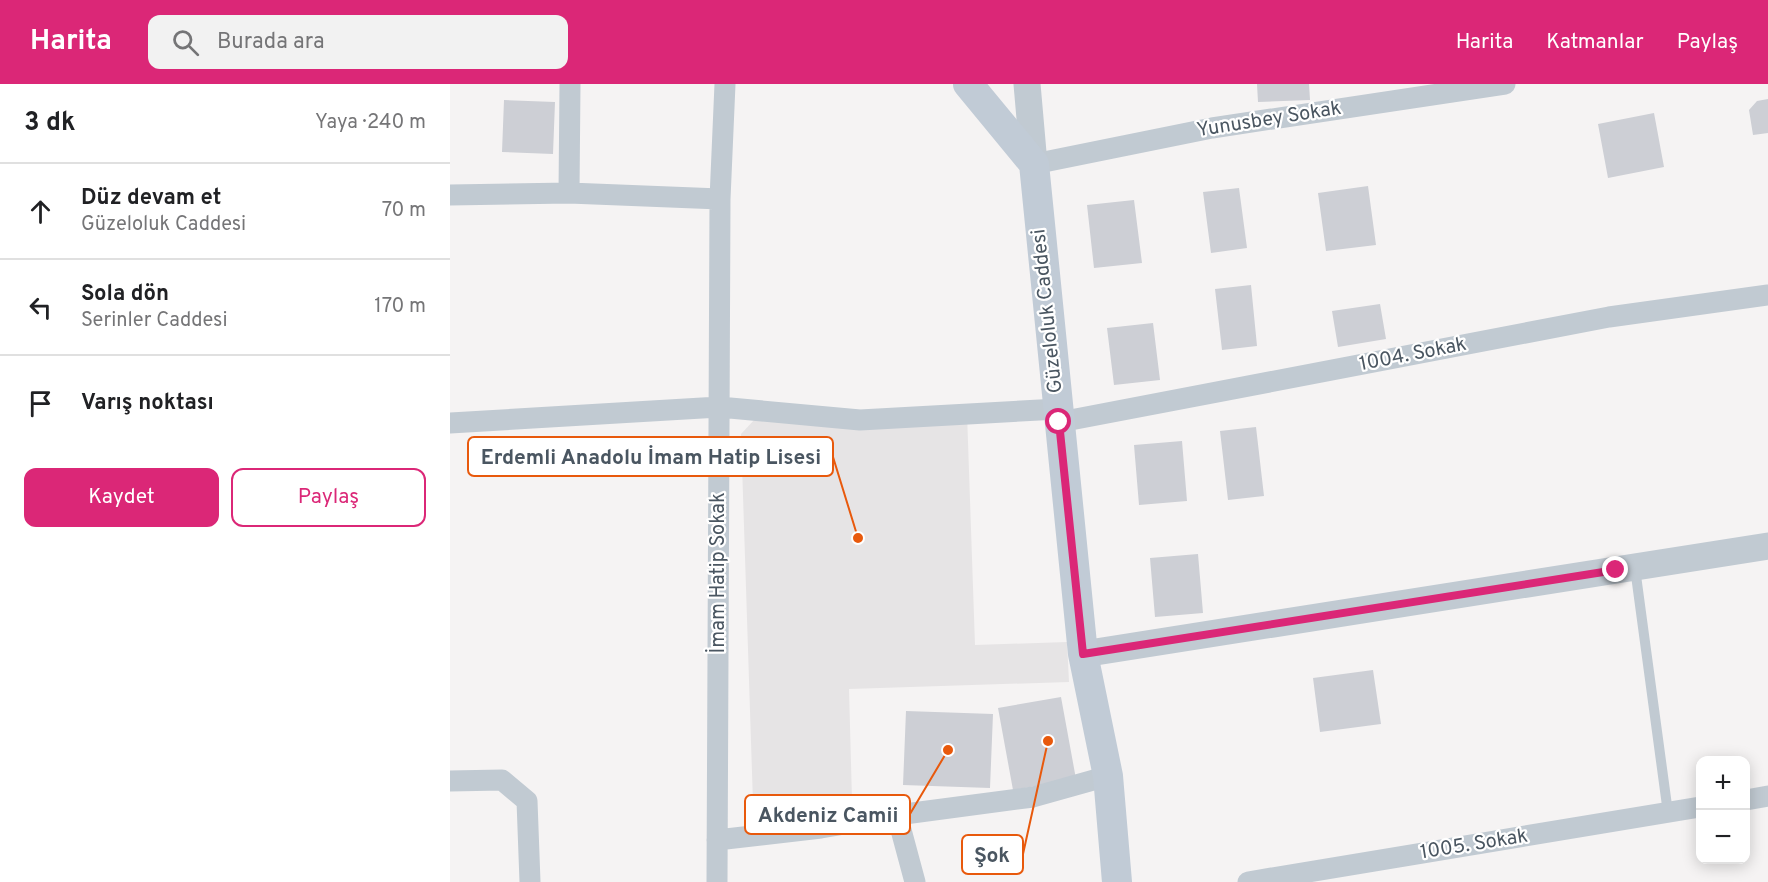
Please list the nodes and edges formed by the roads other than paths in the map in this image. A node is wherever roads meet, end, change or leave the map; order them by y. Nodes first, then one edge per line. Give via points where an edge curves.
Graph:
1 (570, 84) edge
2 (725, 84) edge
3 (968, 84) edge
4 (1027, 84) edge
5 (1505, 84) edge
6 (1034, 164) junction
7 (569, 193) junction
8 (450, 195) edge
9 (720, 199) junction
10 (1768, 295) edge
11 (719, 407) junction
12 (1059, 416) junction
13 (450, 423) edge
14 (1768, 546) edge
15 (1635, 567) junction
16 (1083, 654) junction
17 (1107, 776) junction
18 (450, 781) edge
19 (1768, 796) edge
20 (1750, 799) edge
21 (1696, 808) edge
22 (1668, 813) junction
23 (897, 815) junction
24 (717, 840) junction
25 (530, 882) edge
26 (717, 882) edge
27 (915, 882) edge
28 (1117, 882) edge
29 (1248, 882) edge

1 - 7 street
2 - 9 street, İmam Hatip Sokak
3 - 6 main road
4 - 6 street
5 - 6 street, Yunusbey Sokak via 1212,128
6 - 12 main road, Güzeloluk Caddesi
7 - 8 street
7 - 9 street
9 - 11 street, İmam Hatip Sokak
10 - 12 street, 1004. Sokak via 1609,317
11 - 12 street, 1004. Sokak via 860,420
11 - 13 street, 1004. Sokak
11 - 24 street, İmam Hatip Sokak
12 - 16 main road, Güzeloluk Caddesi
14 - 15 street
15 - 16 street
15 - 22 lane
16 - 17 main road, Güzeloluk Caddesi
17 - 23 street via 1033,797
17 - 28 main road, Güzeloluk Caddesi
18 - 25 street via 502,780 527,801
19 - 20 street
21 - 22 street, 1005. Sokak
22 - 29 street, 1005. Sokak
23 - 24 street
23 - 27 street
24 - 26 street, İmam Hatip Sokak

